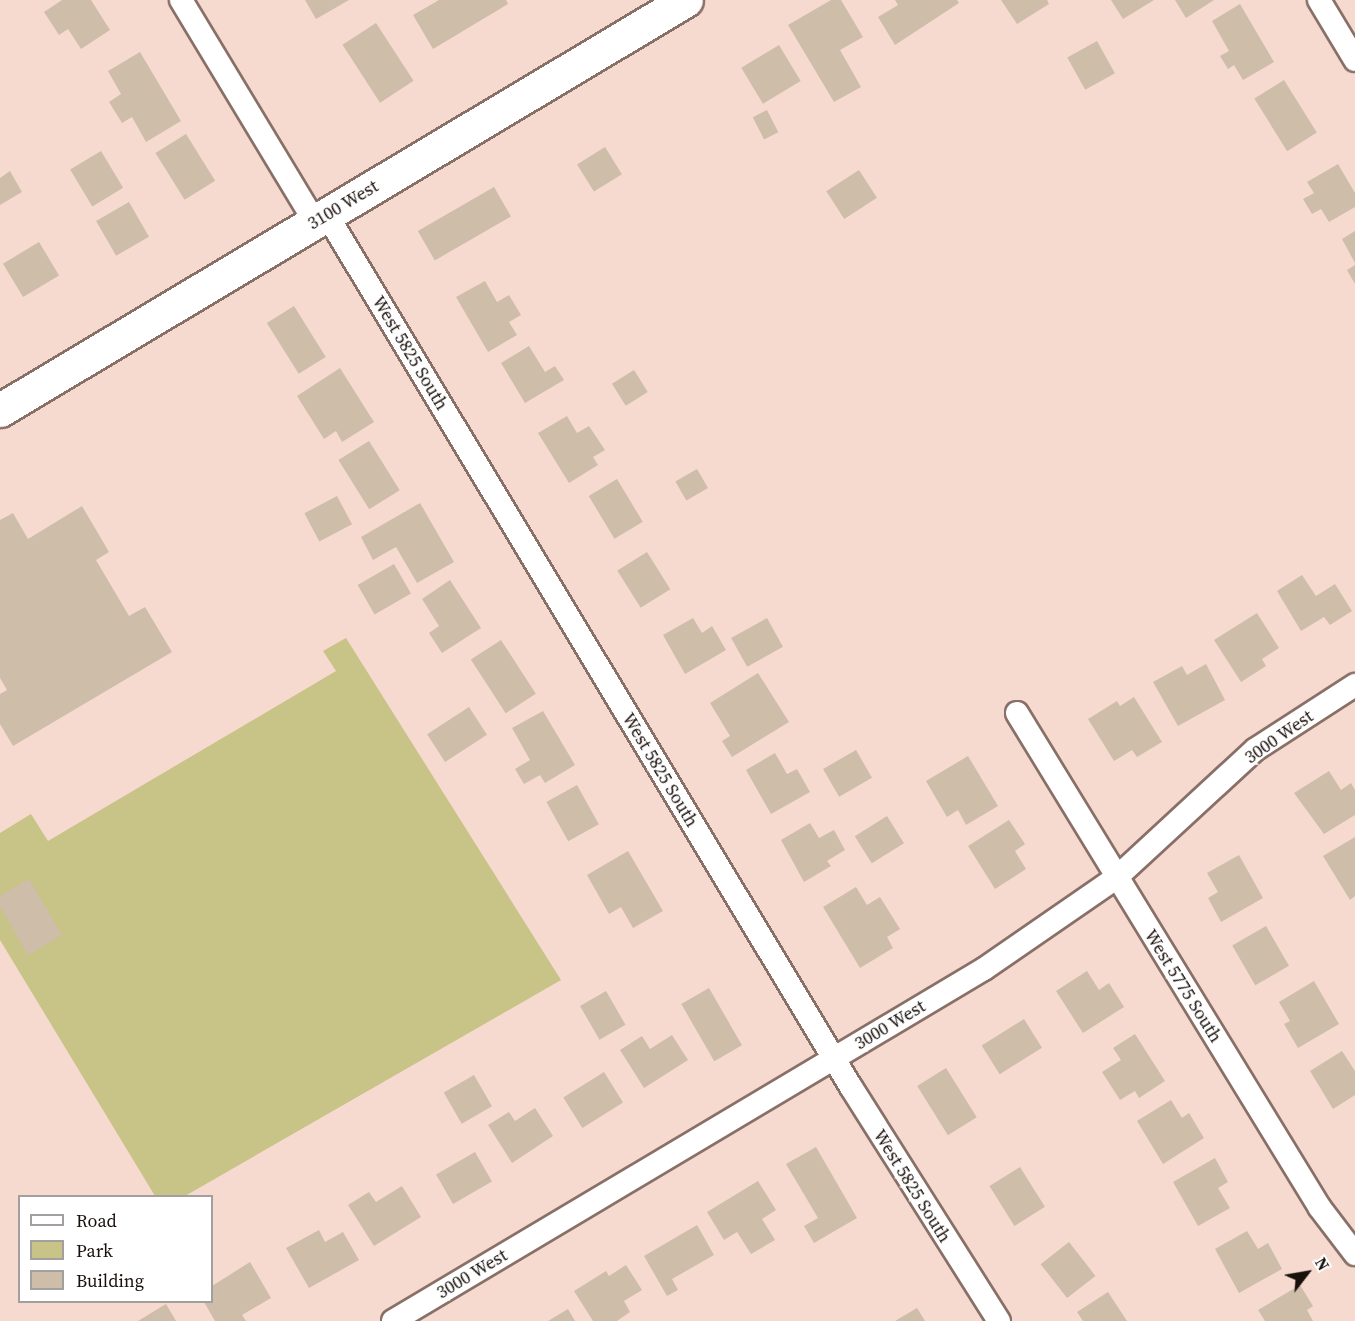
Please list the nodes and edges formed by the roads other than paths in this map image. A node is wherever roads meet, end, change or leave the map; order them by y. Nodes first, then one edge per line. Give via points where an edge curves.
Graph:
1 (181, 0) edge
2 (686, 0) edge
3 (1319, 0) edge
4 (1355, 60) edge
5 (321, 218) junction
6 (0, 410) edge
7 (1355, 685) edge
8 (1017, 713) dead end
9 (1116, 878) junction
10 (834, 1058) junction
11 (1355, 1254) edge
12 (393, 1321) edge
13 (999, 1321) edge

1 - 5 street, West 5825 South
2 - 5 street, 3100 West
3 - 4 street
5 - 6 street, 3100 West
5 - 10 street, West 5825 South
7 - 9 street, 3000 West via 1256,749
8 - 9 street, West 5775 South
9 - 10 street, 3000 West via 984,969
9 - 11 street, West 5775 South via 1320,1208
10 - 12 street, 3000 West
10 - 13 street, West 5825 South

